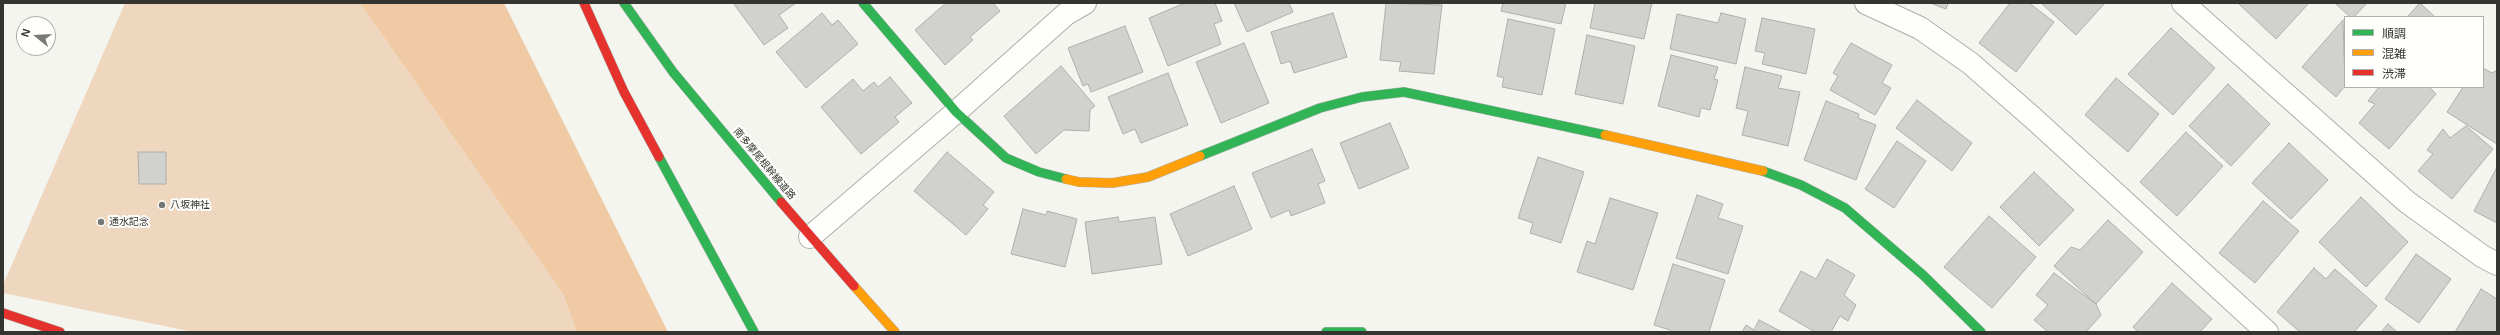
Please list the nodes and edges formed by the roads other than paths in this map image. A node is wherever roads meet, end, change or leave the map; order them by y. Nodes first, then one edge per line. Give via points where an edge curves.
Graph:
1 (584, 3) edge
2 (624, 3) edge
3 (863, 3) edge
4 (1085, 3) edge
5 (1866, 3) edge
6 (2183, 3) edge
7 (956, 112) junction
8 (810, 237) junction
9 (2497, 264) edge
10 (3, 313) edge
11 (60, 332) edge
12 (754, 332) edge
13 (895, 332) edge
14 (1326, 332) edge
15 (1362, 332) edge
16 (1982, 332) edge
17 (2267, 332) edge

1 - 12 street via 624,92
2 - 8 street, 南多摩尾根幹線道路 via 673,72
3 - 7 street
4 - 7 street via 1066,14
5 - 17 street via 1920,28 1970,63
6 - 9 street via 2407,202
7 - 8 street
7 - 16 street via 1006,158 1039,172 1079,182 1112,183 1148,177 1320,108 1362,97 1404,92 1471,105 1760,170 1801,185 1845,208 1923,275
8 - 13 street, 南多摩尾根幹線道路
10 - 11 street
14 - 15 street

